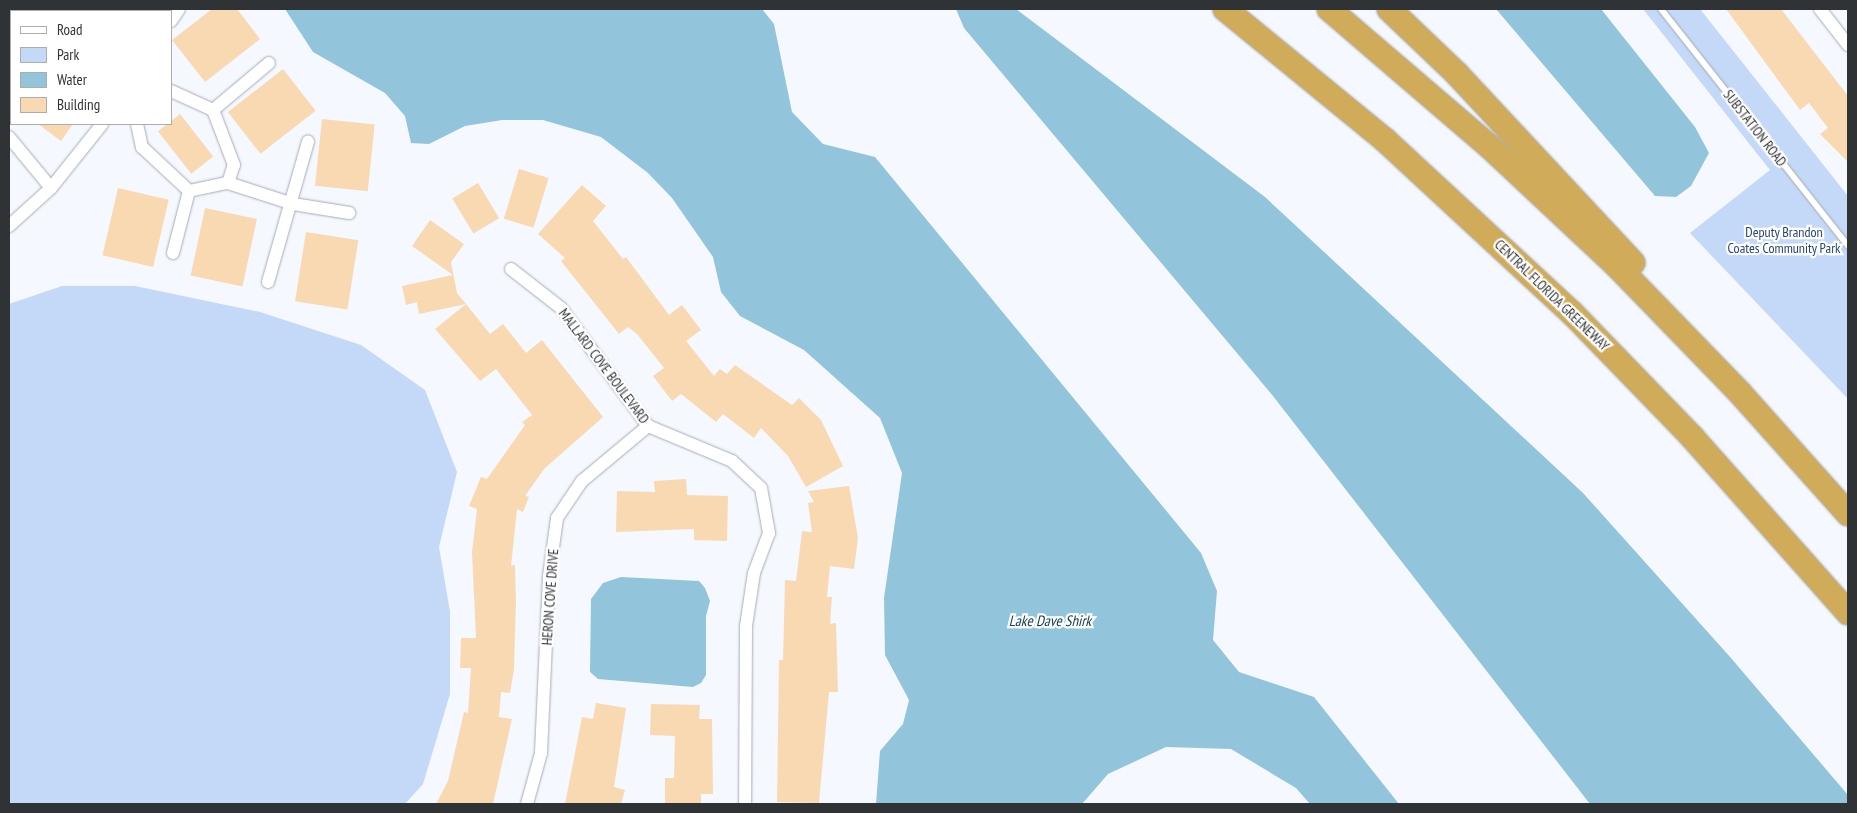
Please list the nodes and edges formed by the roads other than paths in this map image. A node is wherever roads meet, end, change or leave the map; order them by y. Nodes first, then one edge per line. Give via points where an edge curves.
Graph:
1 (179, 9) edge
2 (1209, 9) edge
3 (1225, 9) edge
4 (1329, 9) edge
5 (1389, 9) edge
6 (1661, 9) edge
7 (1820, 9) edge
8 (172, 20) edge
9 (1848, 45) edge
10 (269, 63) dead end
11 (172, 91) edge
12 (213, 110) junction
13 (101, 125) edge
14 (137, 125) edge
15 (9, 137) edge
16 (1384, 140) junction
17 (308, 142) dead end
18 (228, 184) junction
19 (51, 188) junction
20 (189, 190) junction
21 (293, 204) junction
22 (349, 214) dead end
23 (9, 226) edge
24 (1848, 246) edge
25 (173, 253) dead end
26 (511, 269) dead end
27 (268, 282) dead end
28 (648, 426) junction
29 (1798, 457) junction
30 (1848, 514) edge
31 (1848, 613) edge
32 (527, 804) edge
33 (745, 804) edge

1 - 8 street
2 - 16 highway
3 - 16 highway, CENTRAL FLORIDA GREENEWAY
4 - 29 highway via 1555,206 1680,330
5 - 29 highway via 1457,74 1621,248
6 - 24 lane, SUBSTATION ROAD
7 - 9 street
10 - 12 street
11 - 12 street
12 - 18 street via 234,165
13 - 19 street
14 - 20 street via 142,147
15 - 19 street
16 - 31 highway, CENTRAL FLORIDA GREENEWAY via 1510,254 1633,375
17 - 21 street
18 - 20 street
18 - 21 street
19 - 23 street
20 - 25 street
21 - 22 street
21 - 27 street
26 - 28 street, MALLARD COVE BOULEVARD via 561,308
28 - 32 street, HERON COVE DRIVE via 582,481 557,518 549,576 541,753
28 - 33 street, MALLARD COVE BOULEVARD via 732,461 761,488 769,533 754,573 746,626
29 - 30 highway

